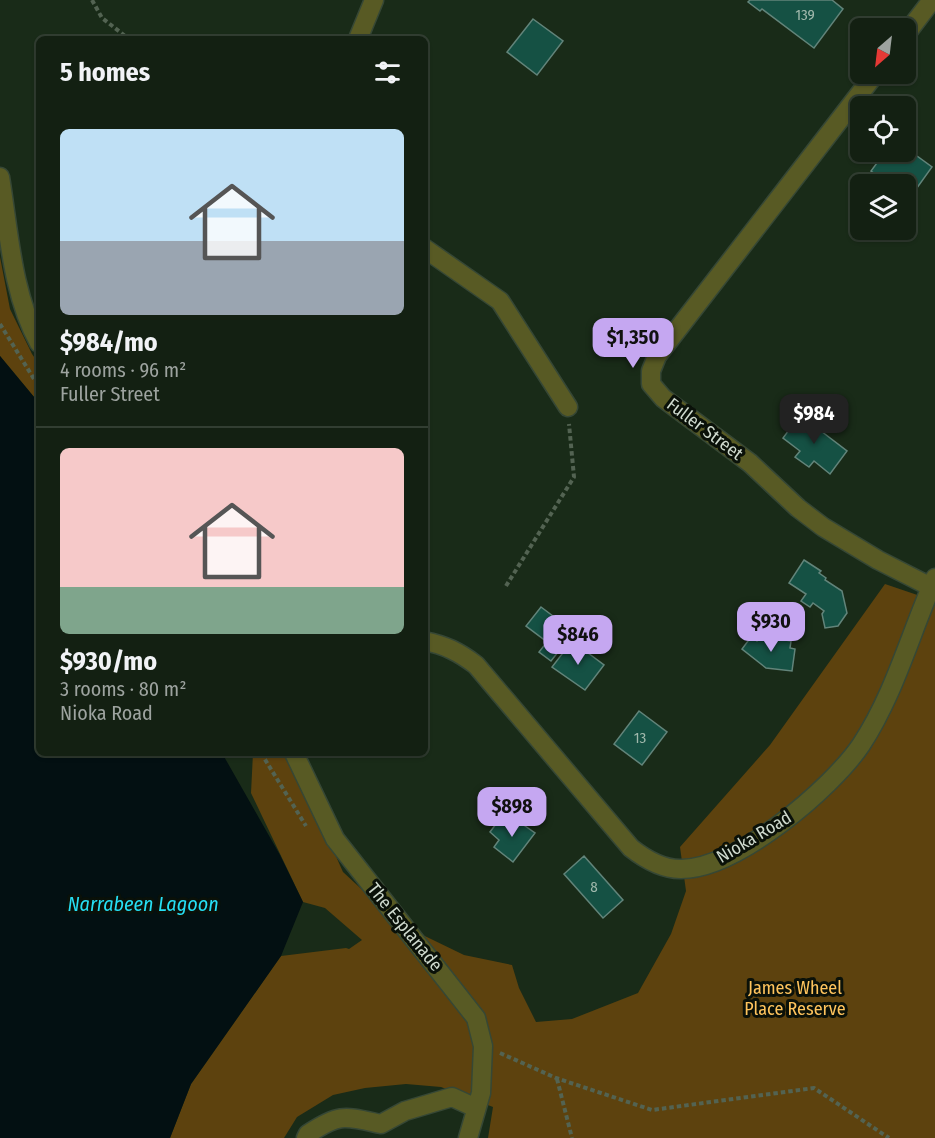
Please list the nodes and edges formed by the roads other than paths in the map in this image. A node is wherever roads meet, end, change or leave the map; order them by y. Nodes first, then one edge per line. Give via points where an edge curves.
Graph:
1 (374, 0) edge
2 (932, 0) edge
3 (916, 21) edge
4 (359, 36) edge
5 (867, 84) edge
6 (0, 177) edge
7 (428, 251) edge
8 (36, 337) edge
9 (568, 407) road end
10 (933, 583) edge
11 (428, 642) edge
12 (295, 756) edge
13 (476, 1108) junction
14 (306, 1138) edge
15 (468, 1138) edge

1 - 4 street
2 - 3 street
5 - 10 street, Fuller Street via 657,356 650,377 656,391 750,463 823,527 878,560
6 - 8 street via 12,258 24,311
7 - 9 street via 500,301
10 - 11 street, Nioka Road via 885,704 860,746 837,773 779,826 709,863 680,869 645,859 631,848 476,665 451,648
12 - 13 street, The Esplanade via 335,839 476,1018 483,1046 481,1093
13 - 14 street via 452,1097 405,1111 381,1124 352,1118 331,1119
13 - 15 street, The Esplanade

